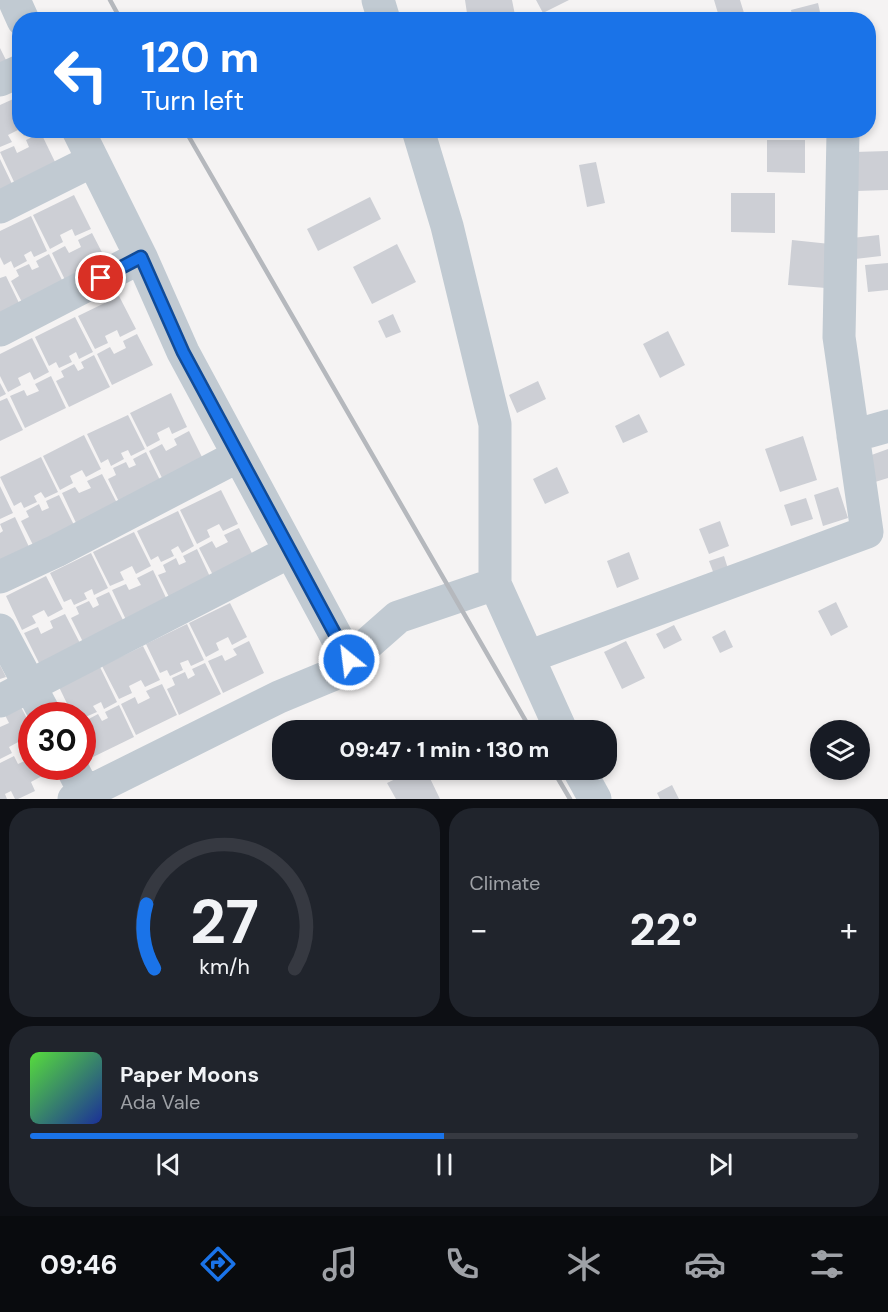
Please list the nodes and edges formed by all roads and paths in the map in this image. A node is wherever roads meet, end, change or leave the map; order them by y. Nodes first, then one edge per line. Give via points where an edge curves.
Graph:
1 (82, 138) edge
2 (420, 138) edge
3 (843, 138) edge
4 (92, 161) junction
5 (0, 207) edge
6 (141, 257) junction
7 (0, 330) edge
8 (888, 426) edge
9 (852, 436) junction
10 (238, 456) junction
11 (289, 552) junction
12 (0, 577) edge
13 (495, 584) junction
14 (0, 630) edge
15 (528, 657) junction
16 (349, 660) junction
17 (31, 685) junction
18 (0, 701) edge
19 (39, 702) edge
20 (556, 720) edge
21 (585, 780) edge
22 (77, 786) edge
23 (595, 799) edge

1 - 4 street
2 - 13 street via 447,226 495,424
3 - 9 street via 839,337
4 - 5 street
4 - 6 street
6 - 7 street
6 - 10 street via 183,352
8 - 9 street
9 - 15 street via 867,532
10 - 11 street
10 - 12 street
11 - 16 street
11 - 17 street
13 - 15 street
13 - 16 street via 398,617
14 - 17 street
15 - 20 street
16 - 22 street via 332,675
17 - 18 street
17 - 19 street
21 - 23 street

